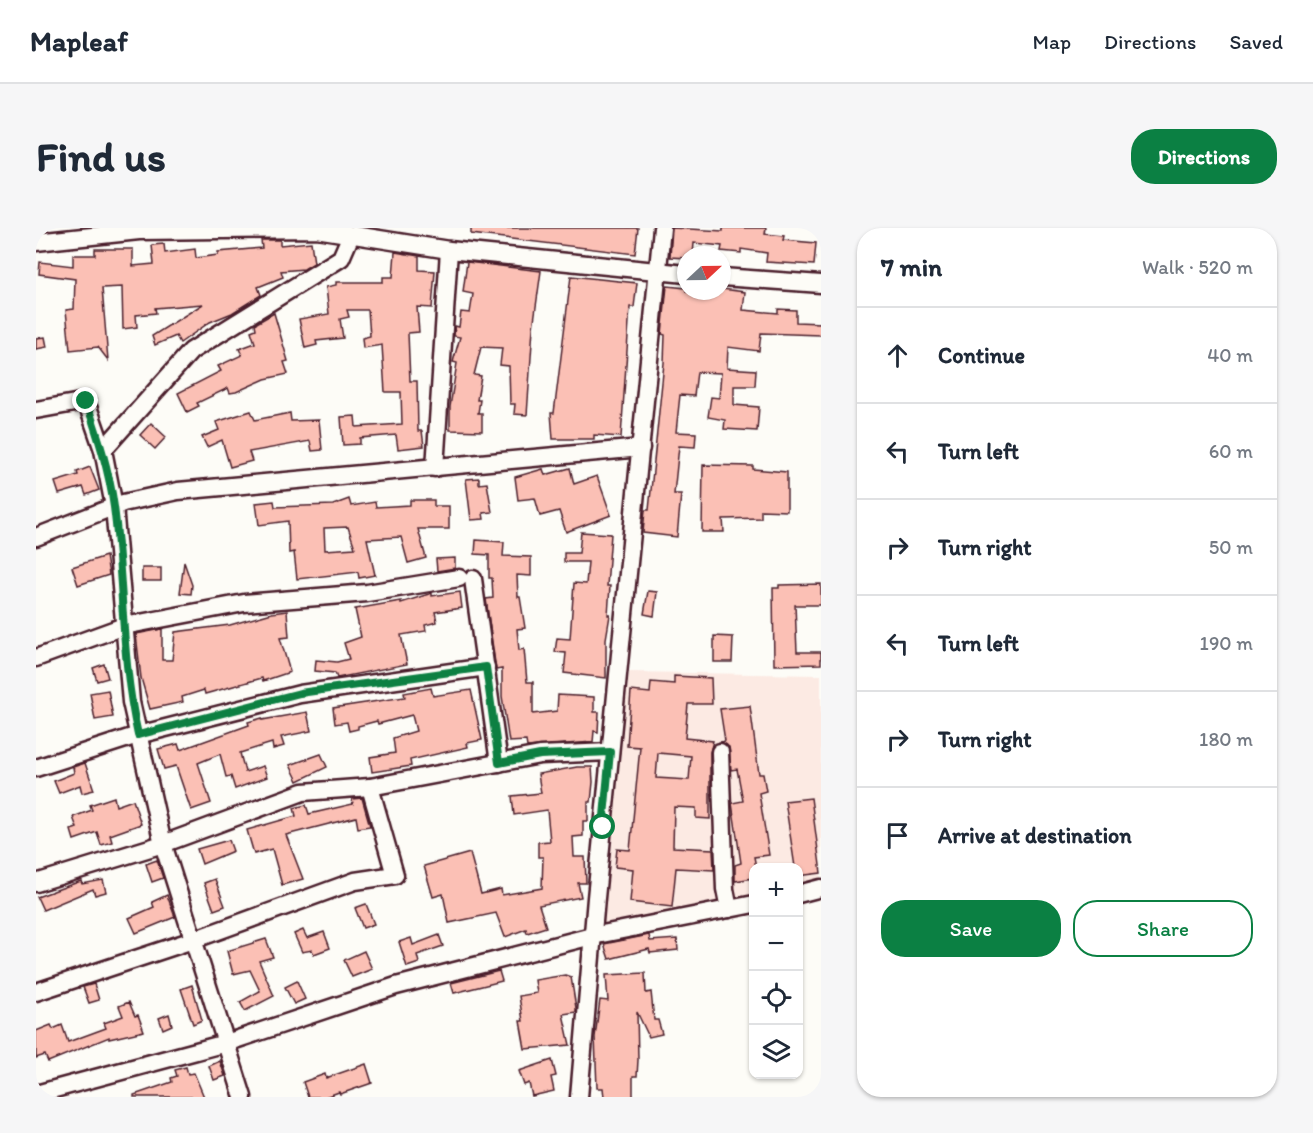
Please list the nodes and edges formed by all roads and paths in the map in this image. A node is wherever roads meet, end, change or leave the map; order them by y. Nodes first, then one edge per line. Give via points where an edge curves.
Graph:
1 (662, 228) edge
2 (139, 229) edge
3 (351, 235) junction
4 (36, 242) edge
5 (449, 250) junction
6 (659, 272) junction
7 (677, 273) edge
8 (731, 278) edge
9 (821, 284) edge
10 (36, 410) edge
11 (641, 448) junction
12 (103, 450) junction
13 (435, 468) junction
14 (114, 506) junction
15 (36, 537) edge
16 (124, 626) junction
17 (36, 658) edge
18 (486, 667) junction
19 (138, 735) junction
20 (610, 752) junction
21 (720, 752) dead end
22 (499, 763) junction
23 (36, 768) edge
24 (370, 787) junction
25 (163, 844) junction
26 (36, 883) edge
27 (821, 888) edge
28 (803, 893) edge
29 (749, 905) edge
30 (729, 909) junction
31 (592, 936) junction
32 (194, 940) junction
33 (36, 992) edge
34 (226, 1043) junction
35 (36, 1094) edge
36 (243, 1097) edge
37 (579, 1097) edge

1 - 6 street
2 - 3 street via 316,229
2 - 4 street
3 - 5 street
3 - 12 street via 340,258 191,351
5 - 6 street
5 - 13 street
6 - 7 street
6 - 11 street
8 - 9 street
10 - 12 street via 86,401
11 - 13 street
11 - 20 street
12 - 14 street
13 - 14 street via 178,491
14 - 15 street
14 - 16 street
16 - 17 street
16 - 18 street via 244,603 367,593 466,578
16 - 19 street
18 - 19 street via 300,693
18 - 22 street
19 - 23 street
19 - 25 street
20 - 22 street via 540,755
20 - 31 street
21 - 30 street
22 - 24 street
24 - 25 street via 303,792
24 - 32 street via 395,875 355,881
25 - 26 street
25 - 32 street
27 - 28 street
29 - 30 street
30 - 31 street
31 - 34 street via 396,986
31 - 37 street
32 - 33 street
32 - 34 street
34 - 35 street
34 - 36 street

